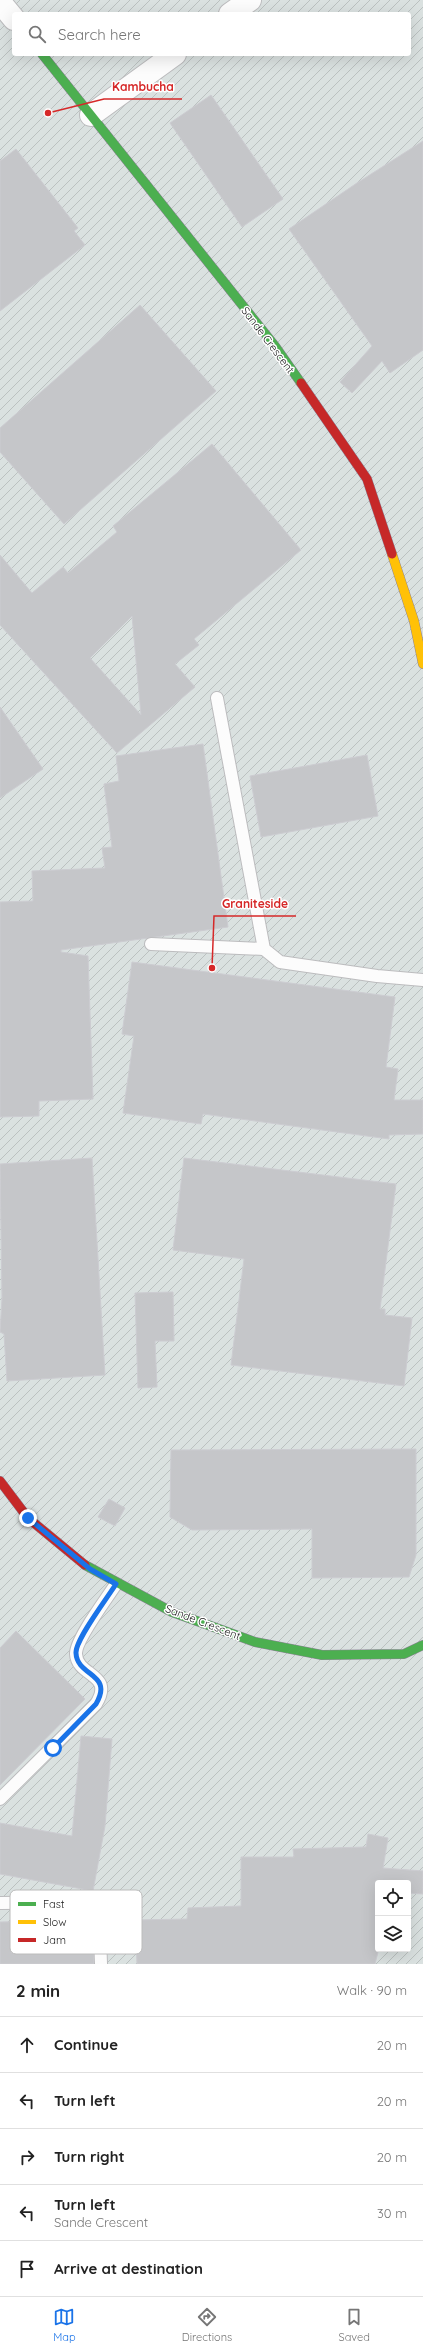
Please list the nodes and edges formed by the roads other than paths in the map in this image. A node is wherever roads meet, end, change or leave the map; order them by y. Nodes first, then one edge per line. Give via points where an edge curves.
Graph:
1 (250, 0) edge
2 (0, 2) edge
3 (233, 12) edge
4 (12, 17) edge
5 (44, 56) edge
6 (172, 56) edge
7 (91, 115) junction
8 (423, 664) edge
9 (217, 698) dead end
10 (151, 944) dead end
11 (264, 949) junction
12 (423, 980) edge
13 (0, 1481) edge
14 (116, 1584) junction
15 (423, 1645) edge
16 (0, 1800) edge
17 (0, 1903) edge
18 (10, 1903) edge
19 (101, 1954) edge
20 (101, 1964) edge

1 - 3 street
2 - 4 street
5 - 7 street, Sande Crescent
6 - 7 street
7 - 8 street, Sande Crescent via 275,346 367,479 414,621
9 - 11 lane
10 - 11 lane
11 - 12 lane via 280,962
13 - 14 street, Sande Crescent via 28,1518 90,1569
14 - 15 street, Sande Crescent via 172,1612 255,1642 322,1655 404,1654
14 - 16 lane via 83,1635 76,1652 77,1661 95,1676 102,1687 101,1696
17 - 18 lane
19 - 20 lane

